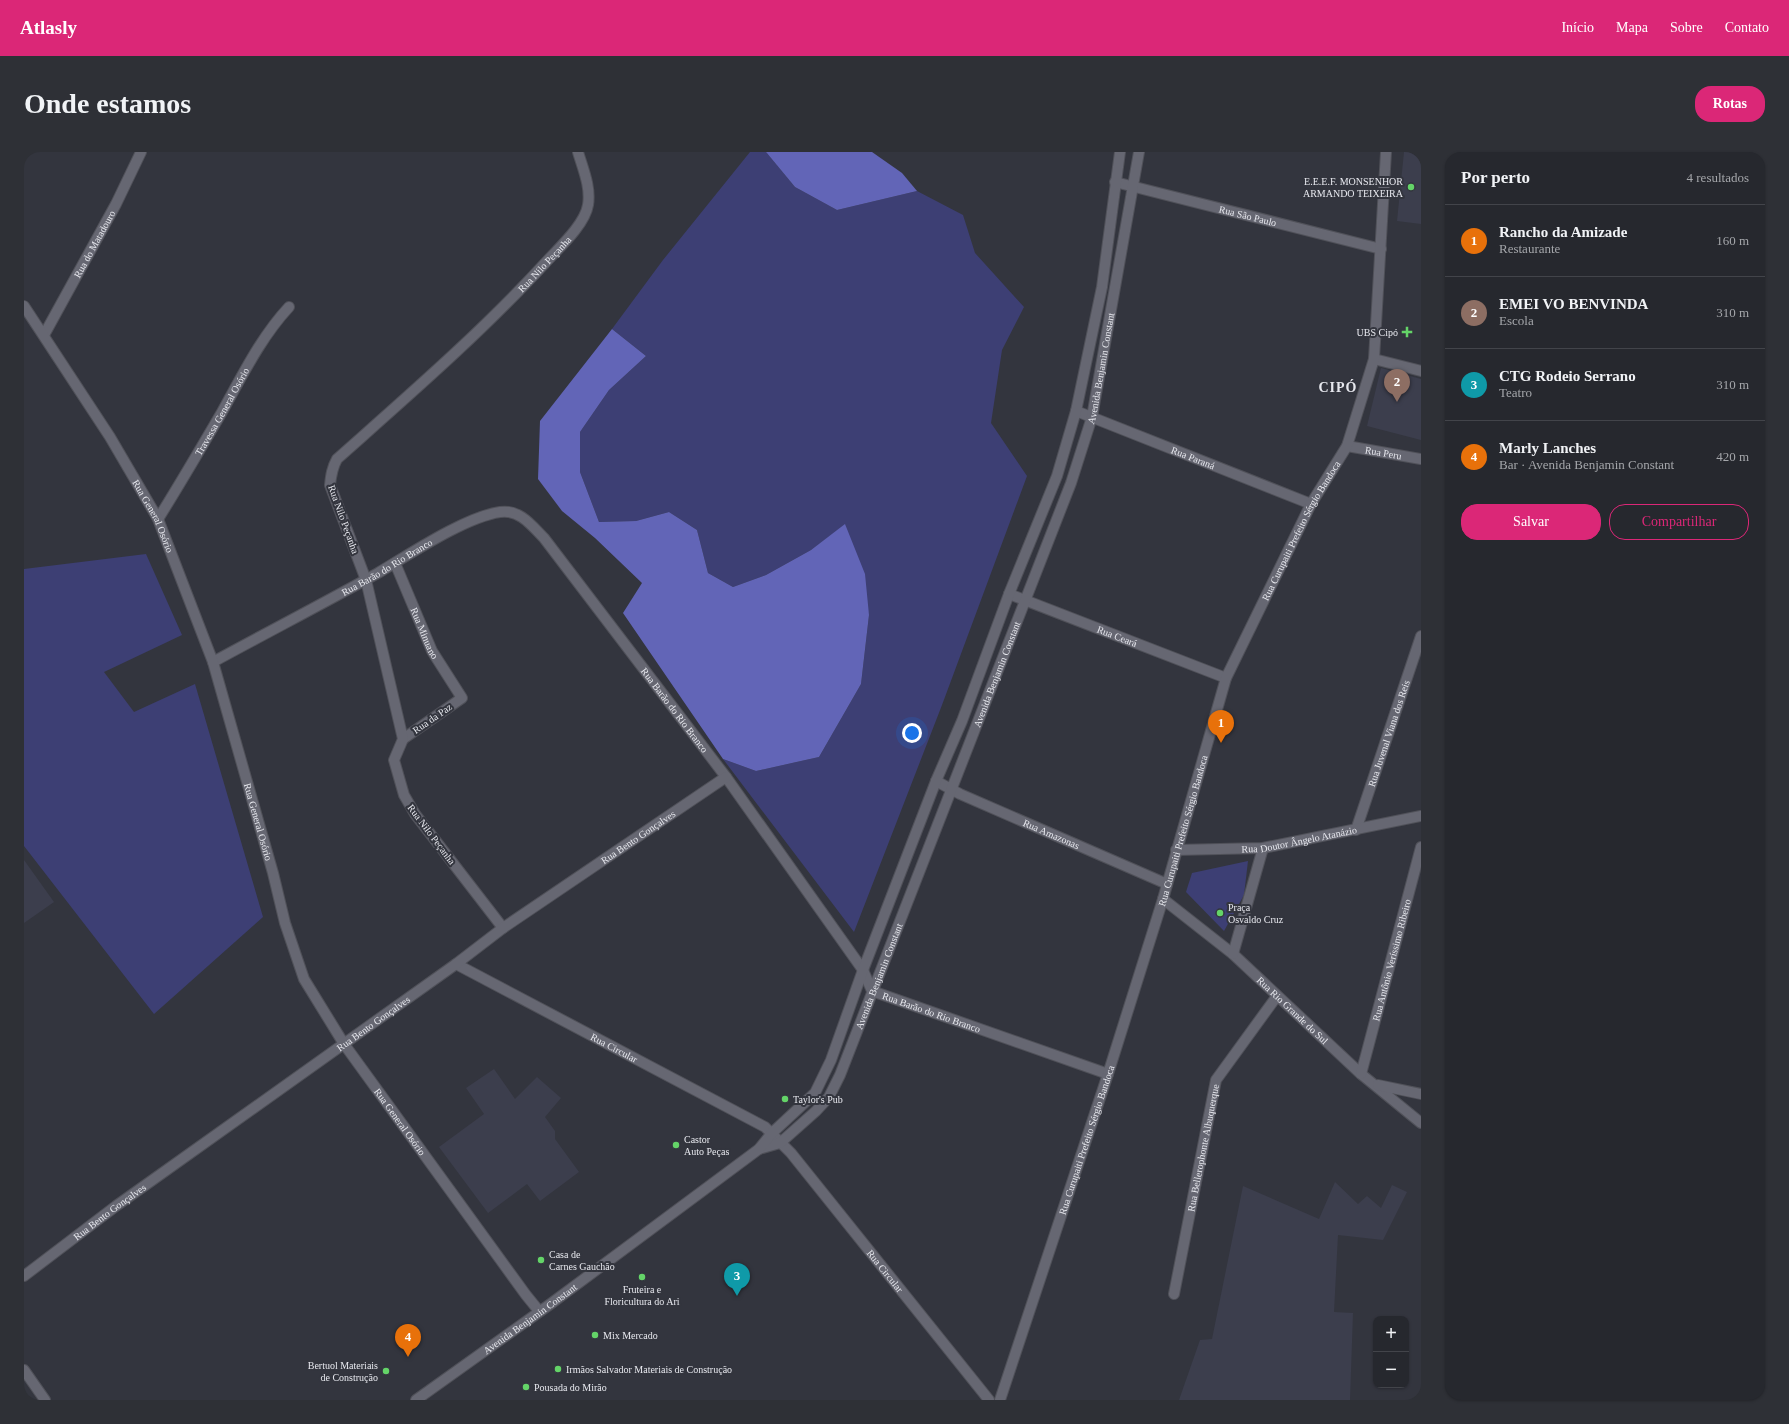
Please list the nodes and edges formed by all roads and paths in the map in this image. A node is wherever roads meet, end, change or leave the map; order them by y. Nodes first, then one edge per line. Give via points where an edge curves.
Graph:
1 (141, 152) edge
2 (578, 152) edge
3 (1120, 152) edge
4 (1140, 152) edge
5 (1386, 152) edge
6 (1115, 182) junction
7 (1133, 187) junction
8 (1381, 249) junction
9 (24, 306) edge
10 (289, 307) dead end
11 (44, 335) junction
12 (1374, 359) junction
13 (1421, 371) edge
14 (1076, 411) junction
15 (1092, 417) junction
16 (1347, 446) junction
17 (1421, 459) edge
18 (1311, 504) junction
19 (158, 519) junction
20 (395, 563) junction
21 (366, 580) junction
22 (1009, 594) junction
23 (1024, 601) junction
24 (1421, 636) edge
25 (213, 662) junction
26 (1226, 678) junction
27 (462, 698) joint
28 (403, 739) junction
29 (726, 777) junction
30 (936, 781) junction
31 (951, 790) junction
32 (1421, 816) edge
33 (1356, 830) junction
34 (1421, 846) edge
35 (1263, 848) junction
36 (1176, 850) junction
37 (1167, 884) junction
38 (1163, 899) junction
39 (503, 928) junction
40 (1234, 954) junction
41 (456, 964) junction
42 (863, 970) junction
43 (872, 991) junction
44 (1277, 996) junction
45 (344, 1044) junction
46 (1108, 1074) junction
47 (1362, 1074) junction
48 (1377, 1085) junction
49 (1421, 1094) edge
50 (1421, 1123) edge
51 (772, 1133) junction
52 (780, 1143) junction
53 (759, 1149) junction
54 (24, 1276) edge
55 (1174, 1294) dead end
56 (539, 1311) junction
57 (24, 1370) edge
58 (45, 1400) edge
59 (416, 1400) edge
60 (989, 1400) edge
61 (1000, 1400) edge

1 - 11 street, Rua do Matadouro via 116,204
2 - 21 street, Rua Nilo Peçanha via 589,190 588,206 581,222 519,291 447,361 337,459 332,469 330,485
3 - 6 street, Avenida Benjamin Constant
4 - 7 street, Avenida Benjamin Constant
5 - 8 street, Rua Curupaiti Prefeito Sérgio Bandoca
6 - 7 street, Rua São Paulo
6 - 14 street, Avenida Benjamin Constant via 1102,287
7 - 8 street, Rua São Paulo
7 - 15 street, Avenida Benjamin Constant
8 - 12 street, Rua Curupaiti Prefeito Sérgio Bandoca
9 - 11 street, Rua General Osório
10 - 19 street, Travessa General Osório via 278,319 252,360
11 - 19 street, Rua General Osório via 110,437
12 - 13 street
12 - 16 street, Rua Curupaiti Prefeito Sérgio Bandoca
14 - 15 street, Rua Paraná
14 - 22 street, Avenida Benjamin Constant via 1057,476
15 - 18 street, Rua Paraná
15 - 23 street, Avenida Benjamin Constant via 1071,483
16 - 17 street, Rua Peru
16 - 18 street, Rua Curupaiti Prefeito Sérgio Bandoca
18 - 26 street, Rua Curupaiti Prefeito Sérgio Bandoca
19 - 25 street, Rua General Osório
20 - 21 street, Rua Barão do Rio Branco
20 - 27 street, Rua Minuano via 432,651
20 - 29 street, Rua Barão do Rio Branco via 459,527 487,515 501,511 524,517 544,538
21 - 25 street, Rua Barão do Rio Branco
21 - 28 street, Rua Nilo Peçanha
22 - 23 street, Rua Ceará
22 - 30 street, Avenida Benjamin Constant via 962,721
23 - 26 street, Rua Ceará
23 - 31 street, Avenida Benjamin Constant
24 - 33 street, Rua Juvenal Viana dos Reis
25 - 45 street, Rua General Osório via 285,923 304,979
26 - 36 street, Rua Curupaiti Prefeito Sérgio Bandoca
27 - 28 street, Rua da Paz
28 - 39 street, Rua Nilo Peçanha via 394,760 404,795 415,814
29 - 39 street, Rua Bento Gonçalves
29 - 42 street, Rua Barão do Rio Branco
30 - 31 street, Rua Amazonas
30 - 42 street, Avenida Benjamin Constant
31 - 37 street, Rua Amazonas
31 - 43 street, Avenida Benjamin Constant
32 - 33 street, Rua Doutor Ângelo Atanázio
33 - 35 street, Rua Doutor Ângelo Atanázio
34 - 47 street, Rua Antônio Veríssimo Ribeiro
35 - 36 street, Rua Doutor Ângelo Atanázio
35 - 40 street
36 - 37 street, Rua Curupaiti Prefeito Sérgio Bandoca
37 - 38 street, Rua Curupaiti Prefeito Sérgio Bandoca
38 - 40 street, Rua Rio Grande do Sul
38 - 46 street, Rua Curupaiti Prefeito Sérgio Bandoca
39 - 41 street, Rua Bento Gonçalves
40 - 44 street, Rua Rio Grande do Sul
41 - 45 street, Rua Bento Gonçalves
41 - 51 street, Rua Circular
42 - 43 street, Rua Barão do Rio Branco
42 - 51 street, Avenida Benjamin Constant via 831,1060 815,1093
43 - 46 street, Rua Barão do Rio Branco
43 - 52 street, Avenida Benjamin Constant via 829,1097
44 - 47 street, Rua Rio Grande do Sul
44 - 55 street, Rua Bellerophonte Albuquerque via 1216,1080
45 - 54 street, Rua Bento Gonçalves via 116,1206
45 - 56 street, Rua General Osório
46 - 61 street, Rua Curupaiti Prefeito Sérgio Bandoca
47 - 48 street, Rua Rio Grande do Sul
48 - 49 street
48 - 50 street, Rua Rio Grande do Sul
51 - 52 street, Rua Circular
51 - 53 street, Avenida Benjamin Constant
52 - 53 street, Avenida Benjamin Constant
52 - 60 street, Rua Circular
53 - 56 street, Avenida Benjamin Constant
56 - 59 street, Avenida Benjamin Constant
57 - 58 street

